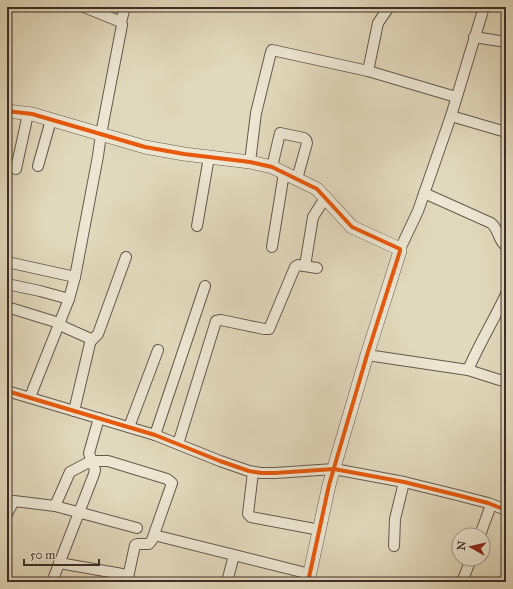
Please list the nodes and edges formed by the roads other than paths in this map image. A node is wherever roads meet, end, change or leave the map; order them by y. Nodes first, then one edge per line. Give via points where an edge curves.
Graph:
1 (84, 7) edge
2 (125, 7) edge
3 (389, 7) edge
4 (484, 7) edge
5 (121, 22) junction
6 (474, 37) junction
7 (506, 42) edge
8 (368, 71) junction
9 (456, 97) junction
10 (7, 111) edge
11 (28, 114) junction
12 (451, 116) junction
13 (51, 120) junction
14 (506, 132) edge
15 (101, 134) junction
16 (209, 157) junction
17 (250, 162) junction
18 (38, 166) dead end
19 (272, 167) junction
20 (16, 169) dead end
21 (284, 173) junction
22 (297, 179) junction
23 (424, 193) junction
24 (325, 198) junction
25 (197, 226) dead end
26 (506, 246) edge
27 (272, 247) dead end
28 (400, 249) junction
29 (126, 257) dead end
30 (7, 262) edge
31 (305, 266) junction
32 (317, 268) dead end
33 (75, 277) junction
34 (7, 284) edge
35 (205, 286) dead end
36 (506, 294) edge
37 (69, 298) junction
38 (7, 307) edge
39 (59, 323) junction
40 (91, 341) junction
41 (158, 350) dead end
42 (366, 355) junction
43 (468, 370) junction
44 (506, 382) edge
45 (7, 391) edge
46 (30, 397) junction
47 (74, 411) junction
48 (99, 418) junction
49 (129, 427) junction
50 (155, 435) junction
51 (178, 444) junction
52 (91, 460) junction
53 (334, 469) junction
54 (253, 472) junction
55 (404, 482) junction
56 (491, 504) junction
57 (55, 506) junction
58 (506, 510) edge
59 (7, 514) edge
60 (79, 514) junction
61 (483, 527) edge
62 (137, 528) dead end
63 (320, 530) junction
64 (154, 535) junction
65 (394, 546) dead end
66 (234, 555) junction
67 (59, 563) junction
68 (468, 567) edge
69 (128, 578) edge
70 (309, 578) edge
71 (52, 582) edge
72 (227, 582) edge
73 (462, 582) edge

1 - 5 street
2 - 5 street
3 - 8 street via 378,23
4 - 6 street
5 - 15 street
6 - 7 street
6 - 9 street
8 - 9 street
8 - 17 street via 272,51 256,113
9 - 12 street
10 - 11 street
11 - 13 street
11 - 20 street
12 - 14 street
12 - 23 street
13 - 15 street
13 - 18 street
15 - 16 street via 145,147
15 - 33 street
16 - 17 street
16 - 25 street
17 - 19 street
19 - 21 street
19 - 22 street via 280,133 304,138 307,143
21 - 22 street
21 - 27 street
22 - 24 street via 317,189
23 - 26 street via 491,223 502,244
23 - 28 street
24 - 28 street via 352,227
24 - 31 street via 313,217
28 - 42 street
29 - 40 street via 98,334
30 - 33 street
31 - 32 street
31 - 51 street via 294,268 269,329 216,321
33 - 37 street
34 - 37 street
35 - 50 street
36 - 43 street
37 - 39 street
38 - 39 street
39 - 40 street
39 - 46 street
40 - 47 street
41 - 49 street
42 - 43 street
42 - 53 street
43 - 44 street
45 - 46 street
46 - 47 street
47 - 48 street
48 - 49 street
48 - 52 street via 89,452
49 - 50 street
50 - 51 street
51 - 54 street
52 - 57 street via 70,472
52 - 60 street via 95,472
52 - 64 street via 108,461 170,481 171,486
53 - 54 street
53 - 55 street
53 - 63 street
54 - 63 street via 248,514
55 - 56 street
55 - 65 street via 395,519
56 - 58 street
56 - 61 street
57 - 59 street via 16,501
57 - 60 street
60 - 62 street
60 - 67 street
63 - 70 street
64 - 66 street
64 - 69 street via 150,543 135,545
66 - 70 street
66 - 72 street
67 - 69 street
67 - 71 street
68 - 73 street

